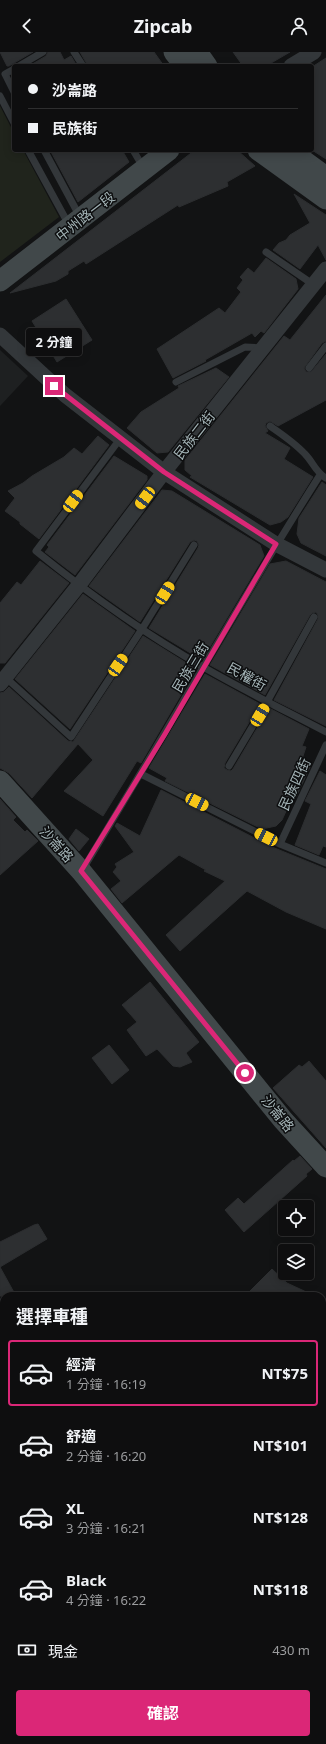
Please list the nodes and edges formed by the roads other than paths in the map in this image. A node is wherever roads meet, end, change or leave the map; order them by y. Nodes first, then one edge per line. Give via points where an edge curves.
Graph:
1 (43, 52) edge
2 (74, 52) edge
3 (174, 52) edge
4 (197, 52) edge
5 (314, 52) edge
6 (22, 64) edge
7 (82, 64) edge
8 (183, 64) edge
9 (206, 64) edge
10 (294, 64) edge
11 (12, 70) edge
12 (12, 88) edge
13 (0, 96) edge
14 (12, 119) edge
15 (29, 152) edge
16 (45, 152) edge
17 (134, 152) edge
18 (166, 152) edge
19 (261, 152) edge
20 (292, 152) edge
21 (144, 169) junction
22 (326, 177) edge
23 (326, 199) edge
24 (75, 223) junction
25 (266, 252) dead end
26 (326, 269) edge
27 (0, 281) edge
28 (314, 285) junction
29 (0, 335) edge
30 (326, 346) edge
31 (263, 348) junction
32 (309, 368) dead end
33 (176, 382) dead end
34 (270, 426) dead end
35 (120, 439) junction
36 (164, 472) junction
37 (323, 476) edge
38 (276, 544) junction
39 (194, 545) dead end
40 (326, 570) edge
41 (79, 585) junction
42 (314, 617) dead end
43 (142, 629) junction
44 (204, 668) junction
45 (2, 678) edge
46 (267, 702) junction
47 (326, 732) edge
48 (326, 745) edge
49 (229, 766) dead end
50 (141, 774) junction
51 (0, 781) edge
52 (280, 844) junction
53 (326, 863) edge
54 (81, 871) junction
55 (326, 1167) edge

1 - 6 lane
2 - 7 lane
3 - 8 street
4 - 9 street
5 - 10 street
11 - 12 lane via 5,74
13 - 14 lane
15 - 24 lane
16 - 24 lane
17 - 21 lane
18 - 21 street, 中州路一段
19 - 23 street
20 - 22 street
21 - 24 street, 中州路一段
24 - 27 street, 中州路一段
25 - 28 lane
26 - 28 street, 民族二街
28 - 31 street, 民族二街
29 - 35 street via 65,395
30 - 32 lane
31 - 33 lane via 245,347
31 - 36 street, 民族二街
34 - 37 lane via 292,441
35 - 36 street
35 - 41 lane, 民權街 via 36,551
36 - 38 street
36 - 41 street, 民族二街
37 - 38 lane, 民族三街
38 - 40 street
38 - 44 lane, 民族三街
39 - 43 lane
41 - 43 lane, 民權街
41 - 45 street, 民族二街
42 - 46 lane
43 - 44 lane, 民權街
43 - 45 lane via 71,736
44 - 46 lane, 民權街
44 - 50 lane, 民族三街
46 - 47 lane, 民權街
46 - 49 lane
48 - 52 lane, 民族四街
50 - 52 lane
50 - 54 lane, 民族三街
51 - 54 street, 沙崙路
52 - 53 lane
54 - 55 street, 沙崙路 via 284,1120

